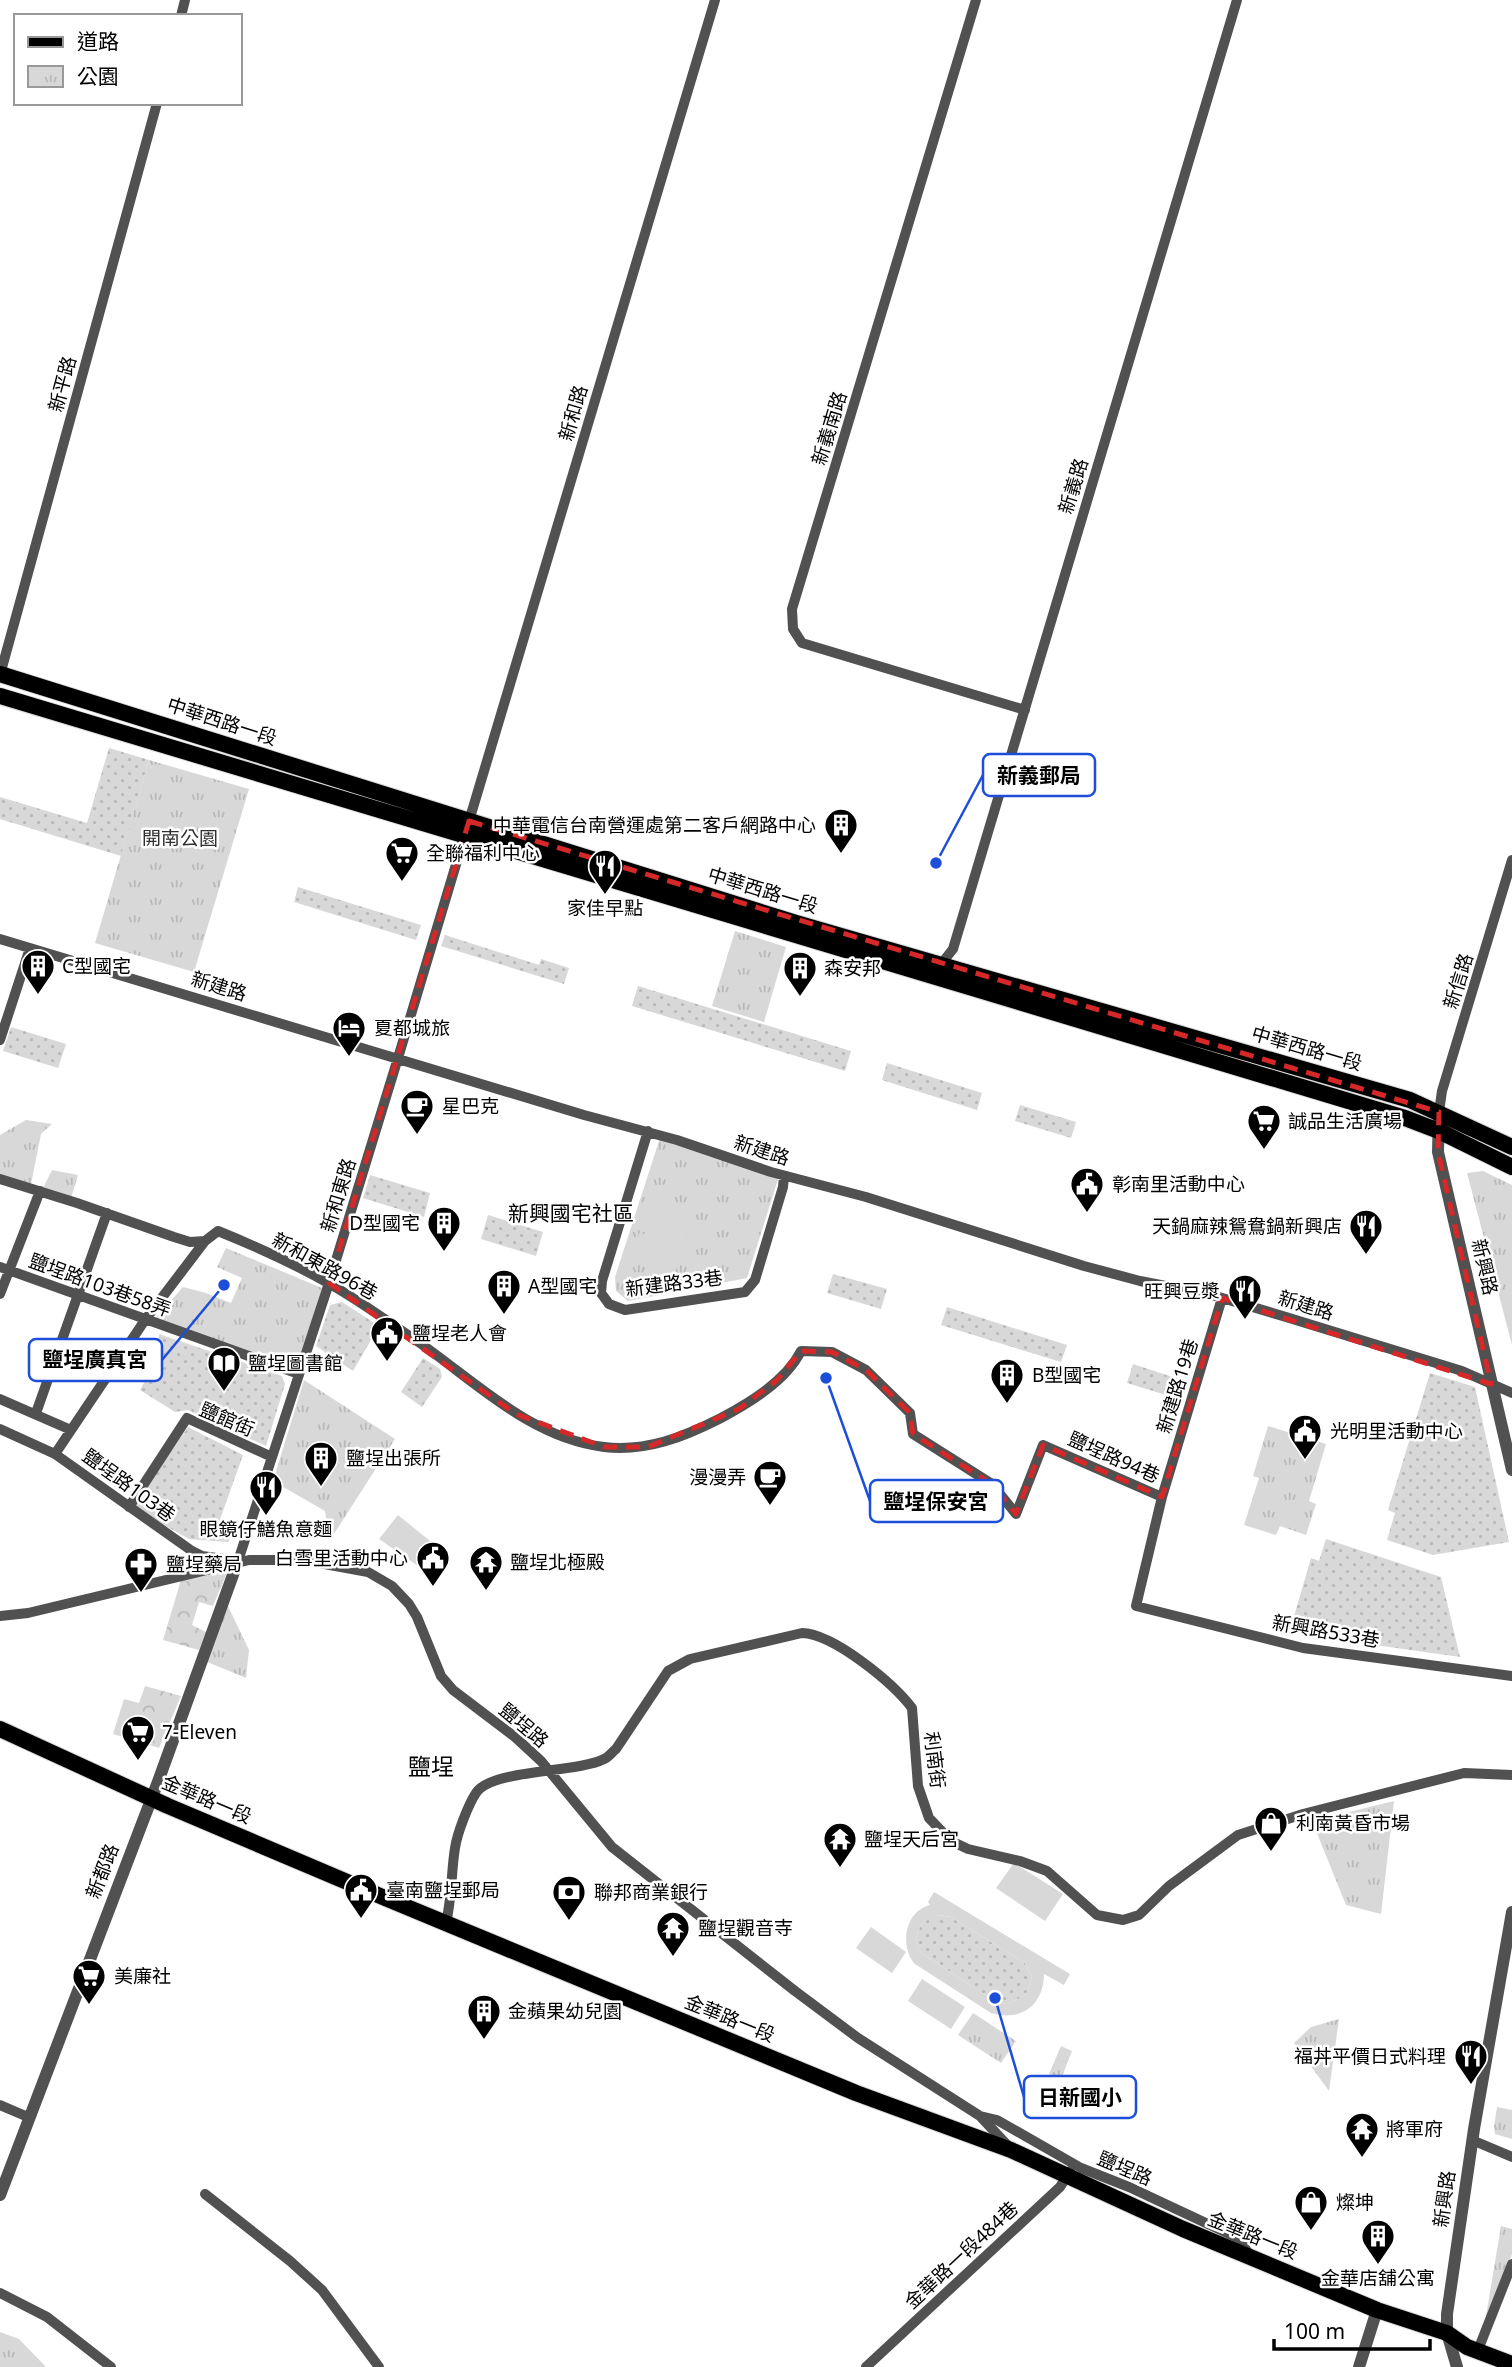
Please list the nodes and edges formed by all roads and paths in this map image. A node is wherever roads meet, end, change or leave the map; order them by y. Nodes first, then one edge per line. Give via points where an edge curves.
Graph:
1 (715, 0) edge
2 (976, 0) edge
3 (1237, 0) edge
4 (156, 105) edge
5 (0, 674) edge
6 (0, 696) edge
7 (1025, 709) junction
8 (467, 828) junction
9 (1512, 860) edge
10 (0, 939) edge
11 (30, 948) junction
12 (943, 964) junction
13 (930, 976) junction
14 (0, 1040) edge
15 (398, 1058) junction
16 (1439, 1112) junction
17 (648, 1131) junction
18 (1439, 1131) junction
19 (1512, 1147) edge
20 (1512, 1167) edge
21 (784, 1176) junction
22 (0, 1180) edge
23 (40, 1191) junction
24 (107, 1213) junction
25 (205, 1241) junction
26 (4, 1269) edge
27 (329, 1283) junction
28 (0, 1294) edge
29 (78, 1296) junction
30 (1222, 1298) junction
31 (145, 1320) junction
32 (832, 1352) joint
33 (299, 1374) junction
34 (1491, 1384) junction
35 (1512, 1393) edge
36 (0, 1399) edge
37 (36, 1413) junction
38 (0, 1429) edge
39 (71, 1430) junction
40 (55, 1454) junction
41 (272, 1458) junction
42 (1512, 1470) edge
43 (1162, 1497) junction
44 (129, 1507) junction
45 (238, 1561) junction
46 (1136, 1606) joint
47 (0, 1616) edge
48 (1512, 1676) edge
49 (0, 1730) edge
50 (548, 1770) junction
51 (1512, 1775) edge
52 (151, 1799) junction
53 (1512, 1912) edge
54 (446, 1923) junction
55 (1509, 1952) edge
56 (0, 2105) edge
57 (980, 2116) junction
58 (28, 2117) junction
59 (1472, 2140) junction
60 (1011, 2150) junction
61 (1512, 2158) edge
62 (1070, 2170) junction
63 (205, 2194) dead end
64 (0, 2195) edge
65 (1512, 2264) edge
66 (0, 2293) edge
67 (1377, 2310) junction
68 (1447, 2333) junction
69 (1478, 2350) junction
70 (1512, 2364) edge
71 (111, 2367) edge
72 (379, 2367) edge
73 (866, 2367) edge
74 (1359, 2367) edge
75 (1457, 2367) edge

1 - 8 street, 新和路
2 - 7 street, 新義南路 via 792,609 793,629 802,643
3 - 7 street, 新義路
4 - 5 street, 新平路
5 - 8 main road, 中華西路一段
6 - 8 main road, 中華西路一段
7 - 12 street, 新義路 via 953,949
8 - 12 main road, 中華西路一段
8 - 13 main road, 中華西路一段
8 - 15 street, 新和東路
9 - 16 street, 新信路
10 - 11 street, 新建路
11 - 14 street
11 - 15 street, 新建路
12 - 13 street, 新義路
12 - 16 main road, 中華西路一段
13 - 18 main road, 中華西路一段
15 - 17 street, 新建路
15 - 27 street, 新和東路
16 - 18 street, 新興路
16 - 19 main road, 中華西路一段
17 - 21 street, 新建路
17 - 21 street, 新建路33巷 via 602,1281 601,1293 609,1304 625,1310 745,1292 754,1280
18 - 20 main road, 中華西路一段
18 - 34 street, 新興路 via 1438,1152
21 - 30 street, 新建路 via 1084,1266
22 - 23 street
23 - 24 street
23 - 26 street, 鹽埕路103巷58弄
24 - 25 street via 190,1242
24 - 29 street
25 - 27 street, 新和東路96巷 via 218,1231
25 - 31 street
26 - 28 street, 鹽埕路103巷58弄
26 - 29 street, 鹽埕路103巷58弄
27 - 32 street, 新和東路96巷 via 516,1414 566,1437 604,1447 648,1447 698,1430 739,1409 794,1364 801,1351
27 - 33 street, 新和東路
29 - 31 street, 鹽埕路103巷58弄
29 - 37 street
30 - 34 street, 新建路 via 1462,1371
30 - 43 street, 新建路19巷
31 - 33 street, 鹽埕路103巷58弄
31 - 39 street
32 - 43 street, 鹽埕路94巷 via 866,1370 910,1413 913,1434 992,1484 1016,1514 1044,1446
33 - 41 street, 新和東路
34 - 35 street, 新建路
34 - 42 street, 新興路
36 - 37 street, 鹽埕路103巷
37 - 39 street, 鹽埕路103巷
38 - 40 street, 鹽埕路103巷
39 - 40 street
40 - 44 street, 鹽埕路103巷
41 - 44 street, 鹽館街 via 187,1418
41 - 45 street, 新和東路
43 - 46 street, 新建路19巷
44 - 45 street, 鹽埕路103巷 via 202,1556
45 - 47 street, 鹽埕路
45 - 50 street, 鹽埕路 via 326,1563 368,1572 392,1586 417,1617 440,1676
45 - 52 street, 新都路
46 - 48 street, 新興路533巷 via 1303,1648
49 - 52 main road, 金華路一段
50 - 51 street, 利南街 via 606,1758 668,1671 690,1659 809,1633 856,1656 912,1708 918,1786 929,1818 951,1841 1047,1871 1097,1914 1123,1920 1139,1915 1169,1886 1238,1835 1464,1773
50 - 54 street, 利南街 via 489,1783 474,1794 455,1845
50 - 57 street, 鹽埕路 via 612,1847 858,2038
52 - 54 main road, 金華路一段
52 - 58 street, 新都路
53 - 55 street, 新興路
54 - 60 main road, 金華路一段 via 856,2093
55 - 59 street, 新興路
56 - 58 street
57 - 60 street, 鹽埕路
57 - 62 street, 鹽埕路 via 997,2120
58 - 64 street, 新都路
59 - 61 street
59 - 68 street, 新興路
60 - 62 main road, 金華路一段
62 - 67 main road, 金華路一段 via 1250,2258
62 - 73 street, 金華路一段484巷 via 1060,2187
63 - 72 street via 322,2290
65 - 69 street
66 - 71 street via 47,2317
67 - 68 main road, 金華路一段
67 - 74 street
68 - 69 main road, 金華路一段
68 - 75 street, 新興路
69 - 70 main road, 金華路一段

